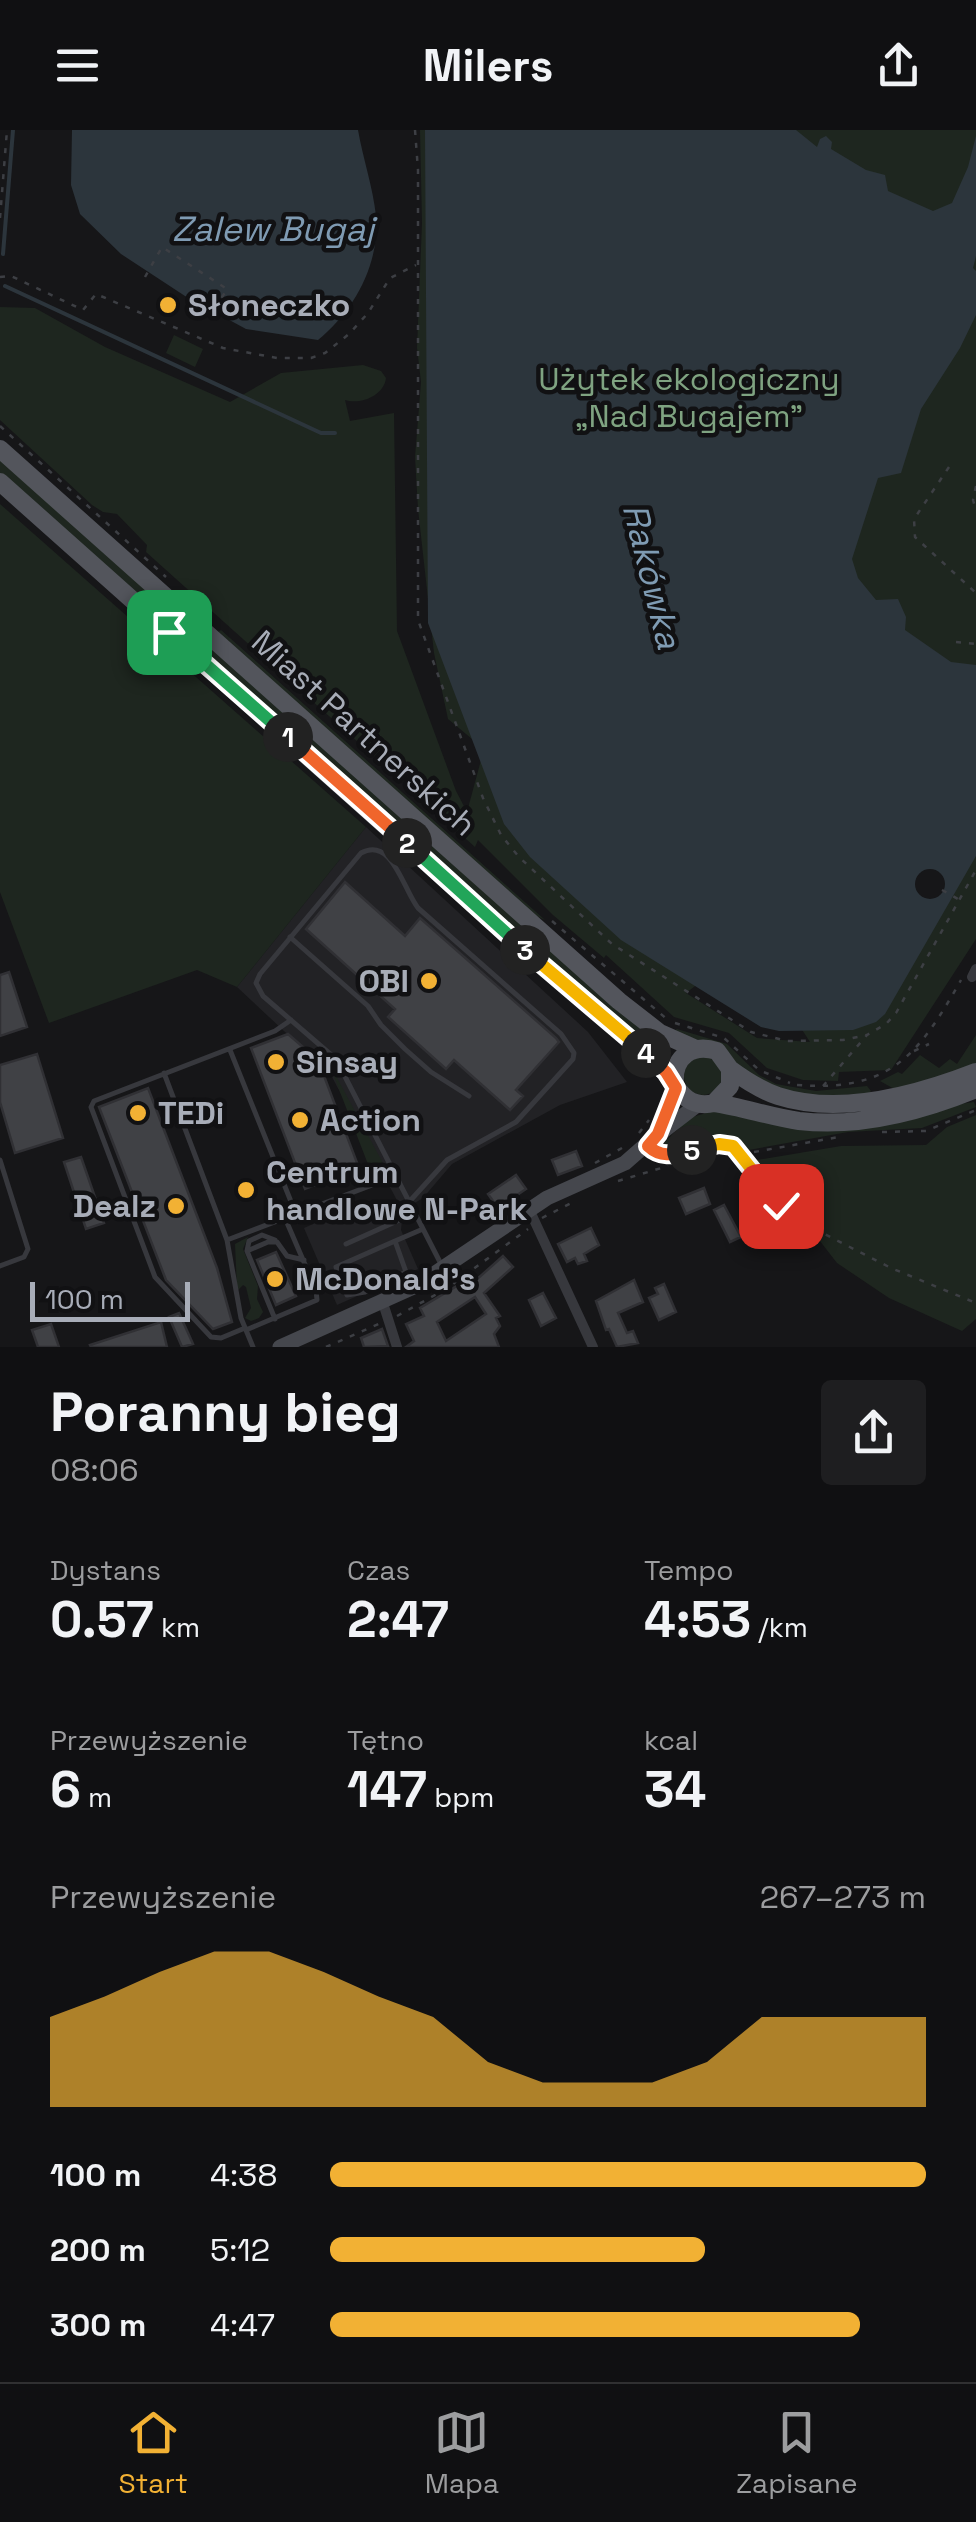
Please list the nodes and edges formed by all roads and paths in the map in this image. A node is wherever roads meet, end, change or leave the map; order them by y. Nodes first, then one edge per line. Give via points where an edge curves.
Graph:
1 (8, 130) edge
2 (415, 130) edge
3 (0, 218) edge
4 (417, 264) junction
5 (0, 277) edge
6 (145, 277) dead end
7 (210, 317) dead end
8 (0, 449) edge
9 (949, 467) dead end
10 (0, 482) edge
11 (976, 486) edge
12 (976, 510) edge
13 (976, 593) edge
14 (956, 642) dead end
15 (976, 644) edge
16 (976, 870) edge
17 (942, 890) dead end
18 (959, 900) junction
19 (548, 917) dead end
20 (290, 937) junction
21 (969, 976) edge
22 (291, 1020) junction
23 (867, 1035) junction
24 (929, 1044) dead end
25 (696, 1048) junction
26 (230, 1049) junction
27 (913, 1052) junction
28 (730, 1069) junction
29 (976, 1072) edge
30 (164, 1073) junction
31 (676, 1086) junction
32 (823, 1086) junction
33 (976, 1090) edge
34 (469, 1096) dead end
35 (706, 1104) junction
36 (653, 1114) dead end
37 (648, 1138) junction
38 (628, 1145) dead end
39 (743, 1157) joint
40 (0, 1160) edge
41 (595, 1161) dead end
42 (674, 1164) dead end
43 (396, 1176) junction
44 (604, 1186) dead end
45 (587, 1195) dead end
46 (409, 1202) junction
47 (415, 1213) junction
48 (296, 1214) junction
49 (533, 1216) junction
50 (286, 1218) junction
51 (423, 1229) junction
52 (360, 1238) junction
53 (227, 1240) junction
54 (395, 1241) junction
55 (346, 1244) dead end
56 (366, 1254) junction
57 (304, 1260) junction
58 (0, 1266) edge
59 (444, 1268) junction
60 (365, 1292) junction
61 (976, 1303) edge
62 (376, 1306) junction
63 (275, 1319) junction
64 (389, 1320) junction
65 (246, 1329) junction
66 (253, 1347) edge
67 (280, 1347) edge
68 (326, 1347) edge
69 (396, 1347) edge
70 (593, 1347) edge

1 - 3 path
2 - 4 path
4 - 5 path via 390,278 336,346 298,359 223,348 96,294 83,310 12,276
4 - 23 path via 418,620 501,836 612,944 751,1032 788,1041
6 - 7 path via 162,247 197,268 227,289
8 - 25 main road, Miast Partnerskich via 619,1001 660,1033
9 - 13 path via 913,528
10 - 31 main road, Miast Partnerskich
11 - 12 path
14 - 15 path
16 - 18 path
17 - 18 path
18 - 23 path via 896,1013
19 - 32 path via 670,1021 724,1038 778,1080
20 - 22 lane via 256,982
20 - 34 lane via 406,1049
20 - 46 lane via 361,853 379,849 390,856 418,908 572,1046 573,1059 516,1122 447,1160
21 - 27 path
22 - 26 lane
22 - 43 lane via 336,1059
23 - 32 path
24 - 27 path
25 - 28 main road via 717,1052
25 - 31 main road via 677,1064
26 - 30 lane
26 - 48 lane
27 - 32 path via 873,1080
28 - 29 main road via 786,1098 842,1103 918,1091
28 - 35 main road via 730,1086
30 - 53 lane
30 - 65 lane via 94,1101 91,1111 157,1281 212,1336
31 - 35 main road via 687,1100
31 - 37 main road
33 - 35 main road via 908,1112 834,1123
35 - 37 main road
36 - 37 path
37 - 39 street via 658,1154 726,1144
37 - 49 main road via 625,1163 564,1190
38 - 41 path
39 - 61 path via 795,1219
40 - 58 lane via 28,1249
42 - 44 path
43 - 46 lane
43 - 48 lane
45 - 49 path
46 - 47 lane
47 - 51 lane
47 - 52 lane
48 - 50 lane
49 - 59 main road
49 - 64 path via 446,1289
49 - 70 street
50 - 53 lane
50 - 57 lane
51 - 54 lane
51 - 59 lane
52 - 55 lane
52 - 56 lane
53 - 65 lane
54 - 56 lane
54 - 60 lane via 406,1272
56 - 60 lane via 336,1267 347,1295
57 - 63 lane via 317,1300
57 - 63 lane via 284,1254 277,1242 247,1251
59 - 62 main road
60 - 62 lane
62 - 64 street
62 - 67 main road
63 - 65 lane
64 - 68 path
64 - 69 street
65 - 66 lane

